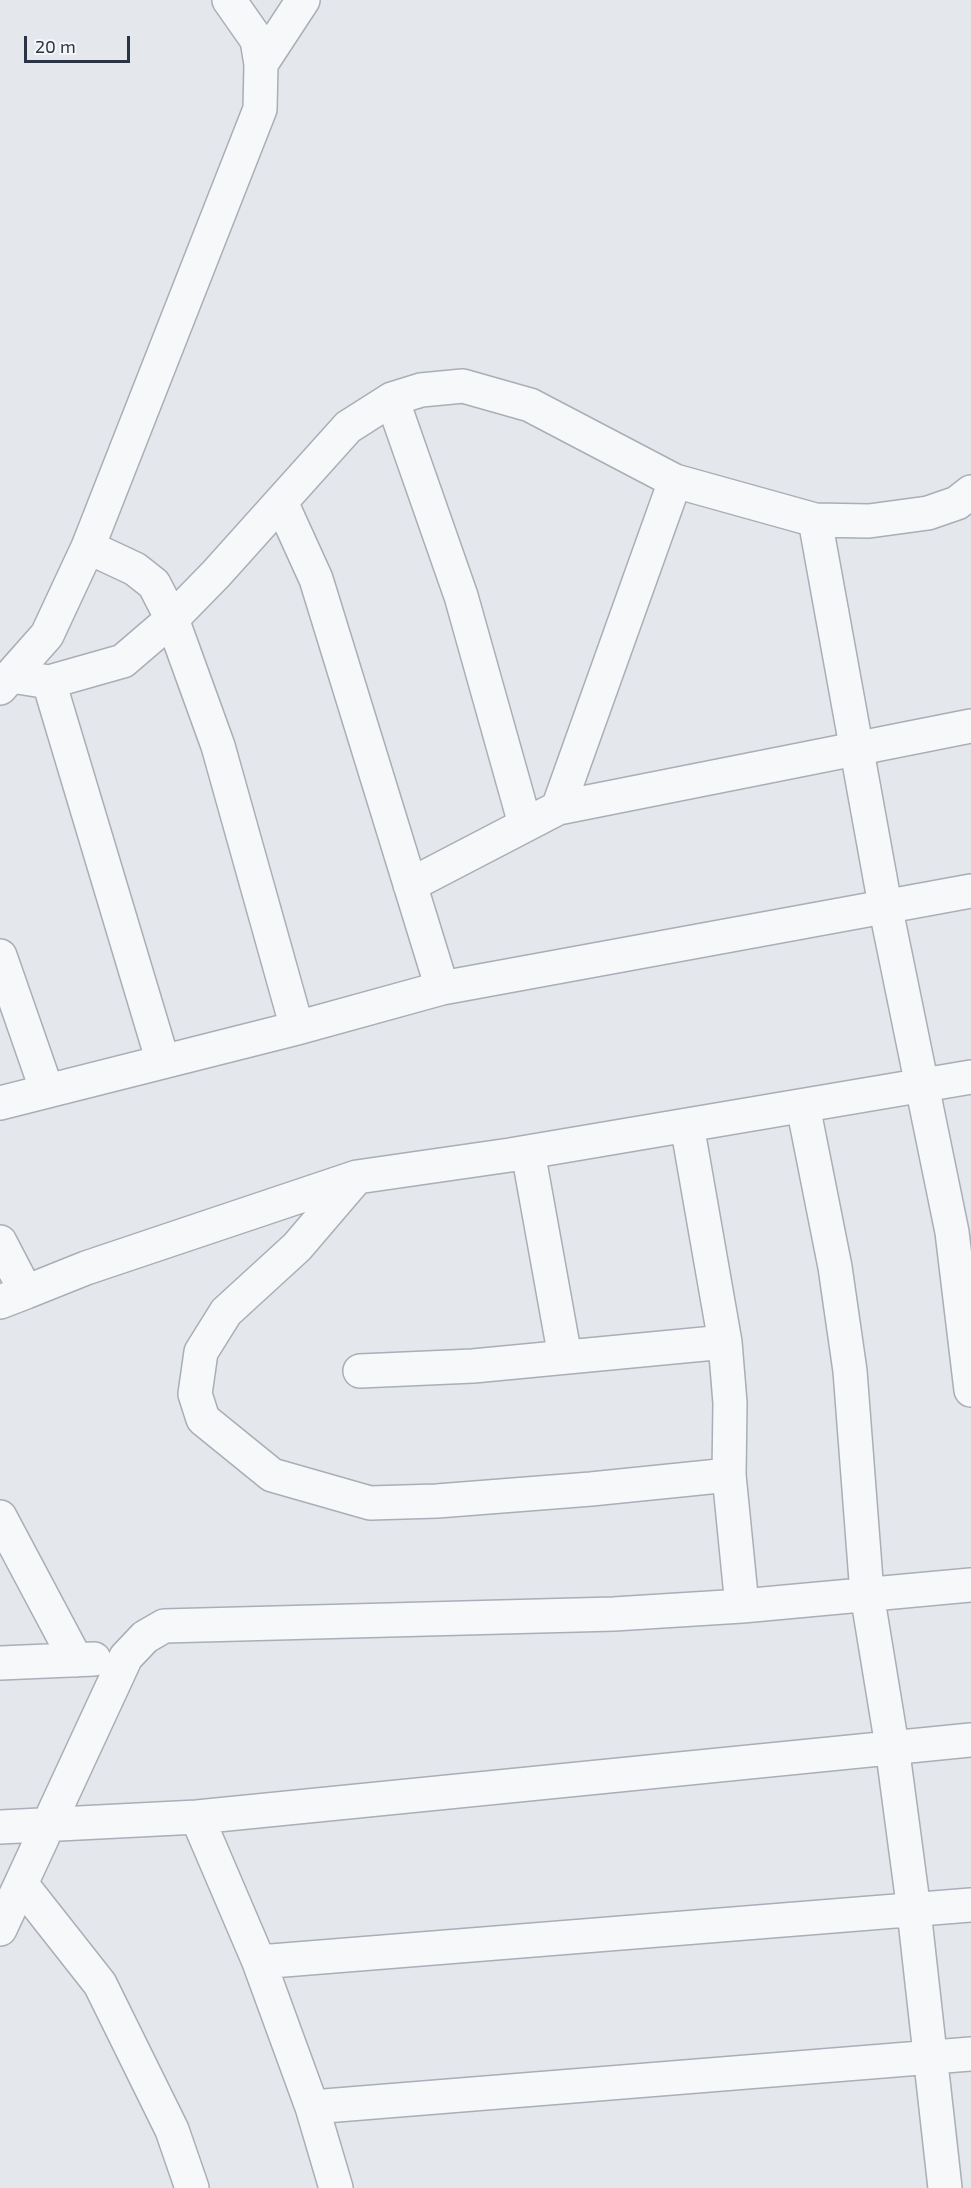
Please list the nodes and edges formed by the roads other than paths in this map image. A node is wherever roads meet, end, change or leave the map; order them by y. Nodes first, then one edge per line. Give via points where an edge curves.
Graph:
1 (229, 0) edge
2 (303, 0) edge
3 (261, 64) junction
4 (392, 399) junction
5 (675, 481) junction
6 (971, 492) edge
7 (281, 502) junction
8 (815, 520) junction
9 (88, 547) junction
10 (172, 619) junction
11 (6, 682) edge
12 (49, 682) junction
13 (971, 726) edge
14 (858, 748) junction
15 (558, 808) junction
16 (525, 824) junction
17 (410, 885) junction
18 (971, 891) edge
19 (885, 905) junction
20 (0, 956) edge
21 (442, 988) junction
22 (297, 1028) junction
23 (163, 1062) junction
24 (971, 1077) edge
25 (922, 1085) junction
26 (47, 1091) junction
27 (0, 1103) edge
28 (803, 1106) junction
29 (687, 1125) junction
30 (528, 1152) junction
31 (357, 1177) junction
32 (0, 1242) edge
33 (13, 1297) edge
34 (725, 1342) junction
35 (565, 1357) junction
36 (360, 1371) dead end
37 (971, 1390) edge
38 (729, 1475) junction
39 (0, 1517) edge
40 (971, 1585) edge
41 (867, 1594) junction
42 (742, 1606) junction
43 (126, 1657) junction
44 (76, 1660) junction
45 (0, 1663) edge
46 (971, 1740) edge
47 (892, 1746) junction
48 (197, 1817) junction
49 (49, 1826) junction
50 (0, 1827) edge
51 (22, 1885) junction
52 (971, 1905) edge
53 (914, 1911) junction
54 (0, 1929) edge
55 (259, 1962) junction
56 (971, 2054) edge
57 (930, 2059) junction
58 (312, 2107) junction
59 (192, 2188) edge
60 (336, 2188) edge
61 (945, 2188) edge

1 - 3 street via 257,40
2 - 3 street
3 - 9 street via 260,109
4 - 5 street via 421,390 464,386 475,389 530,405
4 - 7 street via 348,427
4 - 16 street via 460,596
5 - 8 street
5 - 15 street
6 - 8 street via 928,513 869,521
7 - 10 street
7 - 17 street via 316,579
8 - 14 street
9 - 10 street via 135,569 154,584
9 - 11 street via 47,635
10 - 12 street via 123,661
10 - 22 street via 218,746
11 - 12 street
12 - 23 street
13 - 14 street
14 - 15 street
14 - 19 street
15 - 16 street
16 - 17 street
17 - 21 street
18 - 19 street
19 - 21 street
19 - 25 street
20 - 26 street
21 - 22 street
22 - 23 street
23 - 26 street
24 - 25 street
25 - 28 street
25 - 37 street via 952,1232
26 - 27 street
28 - 29 street
28 - 41 street via 835,1267 850,1371
29 - 30 street
29 - 34 street
30 - 31 street
30 - 35 street
31 - 33 street via 86,1268
31 - 38 street via 297,1246 226,1312 201,1352 195,1394 203,1419 272,1475 370,1503 591,1489
32 - 33 street
34 - 35 street
34 - 38 street via 730,1404
35 - 36 street
38 - 42 street
39 - 44 street
40 - 41 street
41 - 42 street
41 - 47 street
42 - 43 street via 614,1614 187,1624 164,1626 145,1637
43 - 44 street
43 - 49 street
44 - 45 street
46 - 47 street
47 - 48 street
47 - 53 street
48 - 49 street
48 - 55 street
49 - 50 street
49 - 51 street
51 - 54 street
51 - 59 street via 100,1984 172,2130
52 - 53 street
53 - 55 street
53 - 57 street
55 - 58 street
56 - 57 street
57 - 58 street
57 - 61 street
58 - 60 street

